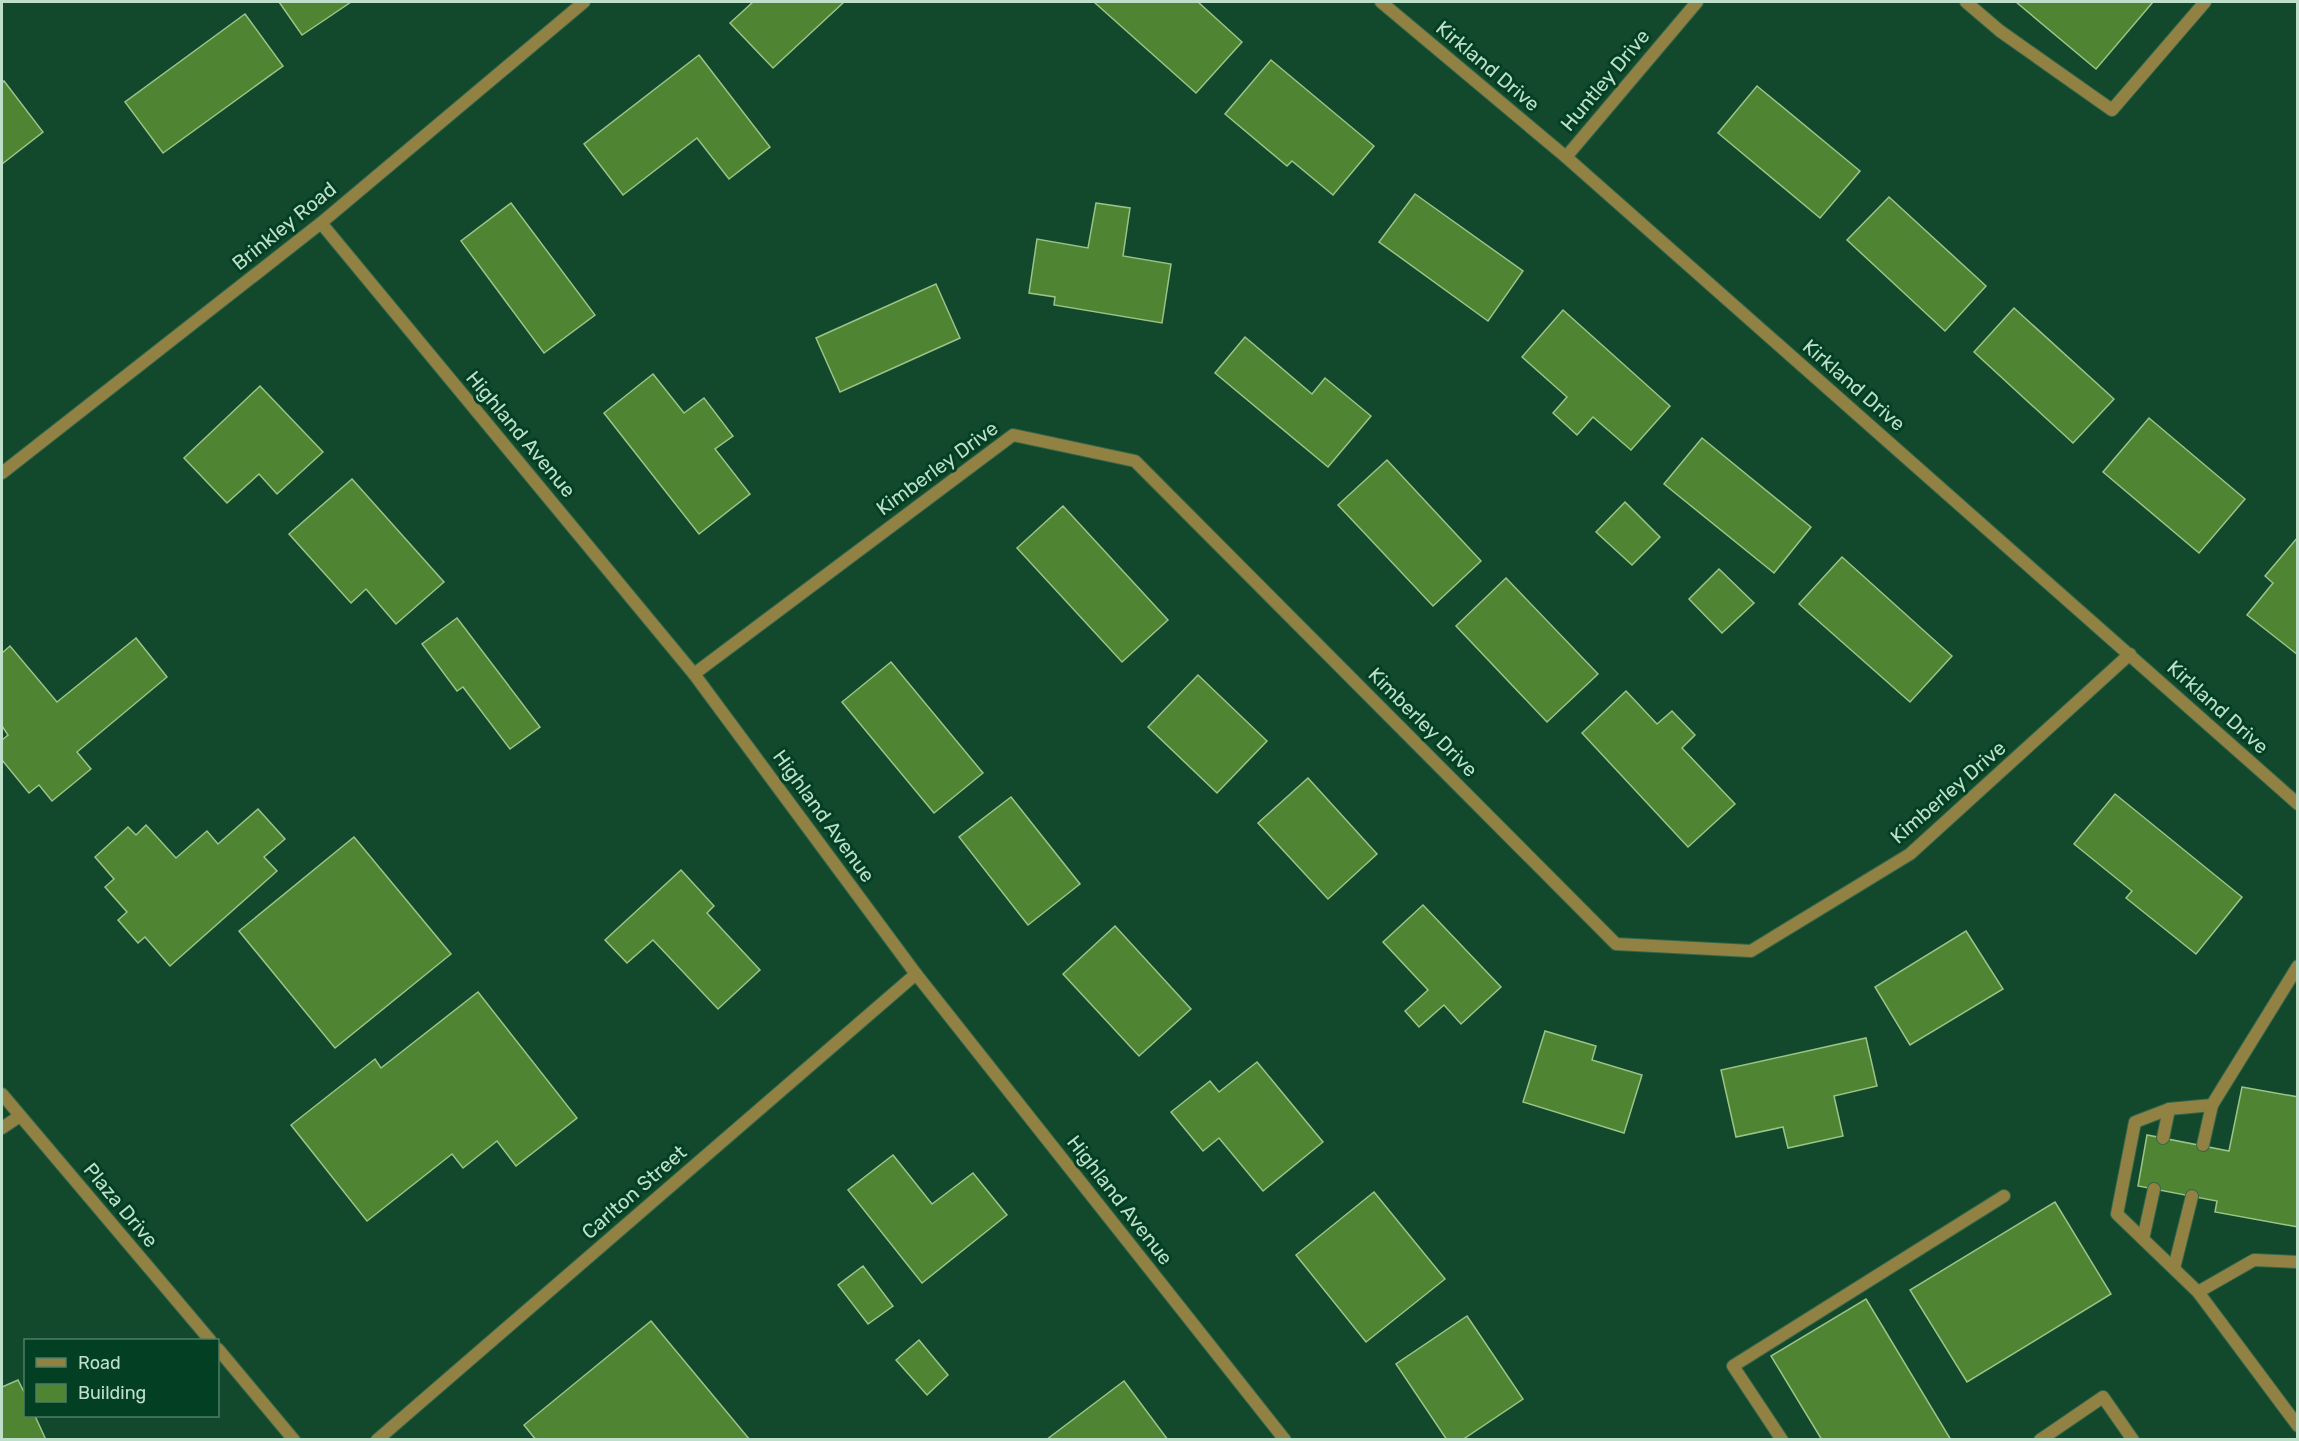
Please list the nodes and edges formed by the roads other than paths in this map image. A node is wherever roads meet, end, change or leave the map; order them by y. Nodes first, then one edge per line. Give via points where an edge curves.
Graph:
1 (584, 2) edge
2 (1380, 2) edge
3 (1697, 2) edge
4 (1966, 2) edge
5 (2205, 2) edge
6 (1566, 157) junction
7 (321, 223) junction
8 (2, 473) edge
9 (2130, 654) junction
10 (694, 674) junction
11 (2298, 804) edge
12 (2298, 966) edge
13 (916, 974) junction
14 (2, 1094) edge
15 (2212, 1105) junction
16 (2169, 1109) junction
17 (20, 1116) junction
18 (2, 1128) edge
19 (2163, 1138) dead end
20 (2203, 1145) dead end
21 (2154, 1189) dead end
22 (2004, 1196) dead end
23 (2192, 1196) dead end
24 (2143, 1239) junction
25 (2298, 1262) edge
26 (2174, 1268) junction
27 (2198, 1293) junction
28 (208, 1339) edge
29 (219, 1350) edge
30 (2298, 1426) edge
31 (294, 1440) edge
32 (377, 1440) edge
33 (1286, 1440) edge
34 (1782, 1440) edge
35 (2040, 1440) edge
36 (2133, 1440) edge

1 - 7 street, Brinkley Road
2 - 6 street, Kirkland Drive
3 - 6 street, Huntley Drive
4 - 5 street via 2112,110
6 - 9 street, Kirkland Drive
7 - 8 street, Brinkley Road
7 - 10 street, Highland Avenue
9 - 10 street, Kimberley Drive via 1910,854 1751,951 1616,944 1136,461 1013,435
9 - 11 street, Kirkland Drive
10 - 13 street, Highland Avenue
12 - 15 street
13 - 32 street, Carlton Street
13 - 33 street, Highland Avenue
14 - 17 street, Plaza Drive
15 - 16 street
15 - 20 street
16 - 19 street
16 - 24 street via 2135,1122 2117,1214
17 - 18 street
17 - 28 street, Plaza Drive
21 - 24 street
22 - 34 street via 1733,1366
23 - 26 street
24 - 26 street
25 - 27 street via 2254,1260
26 - 27 street
27 - 30 street
29 - 31 street
35 - 36 street via 2103,1397

